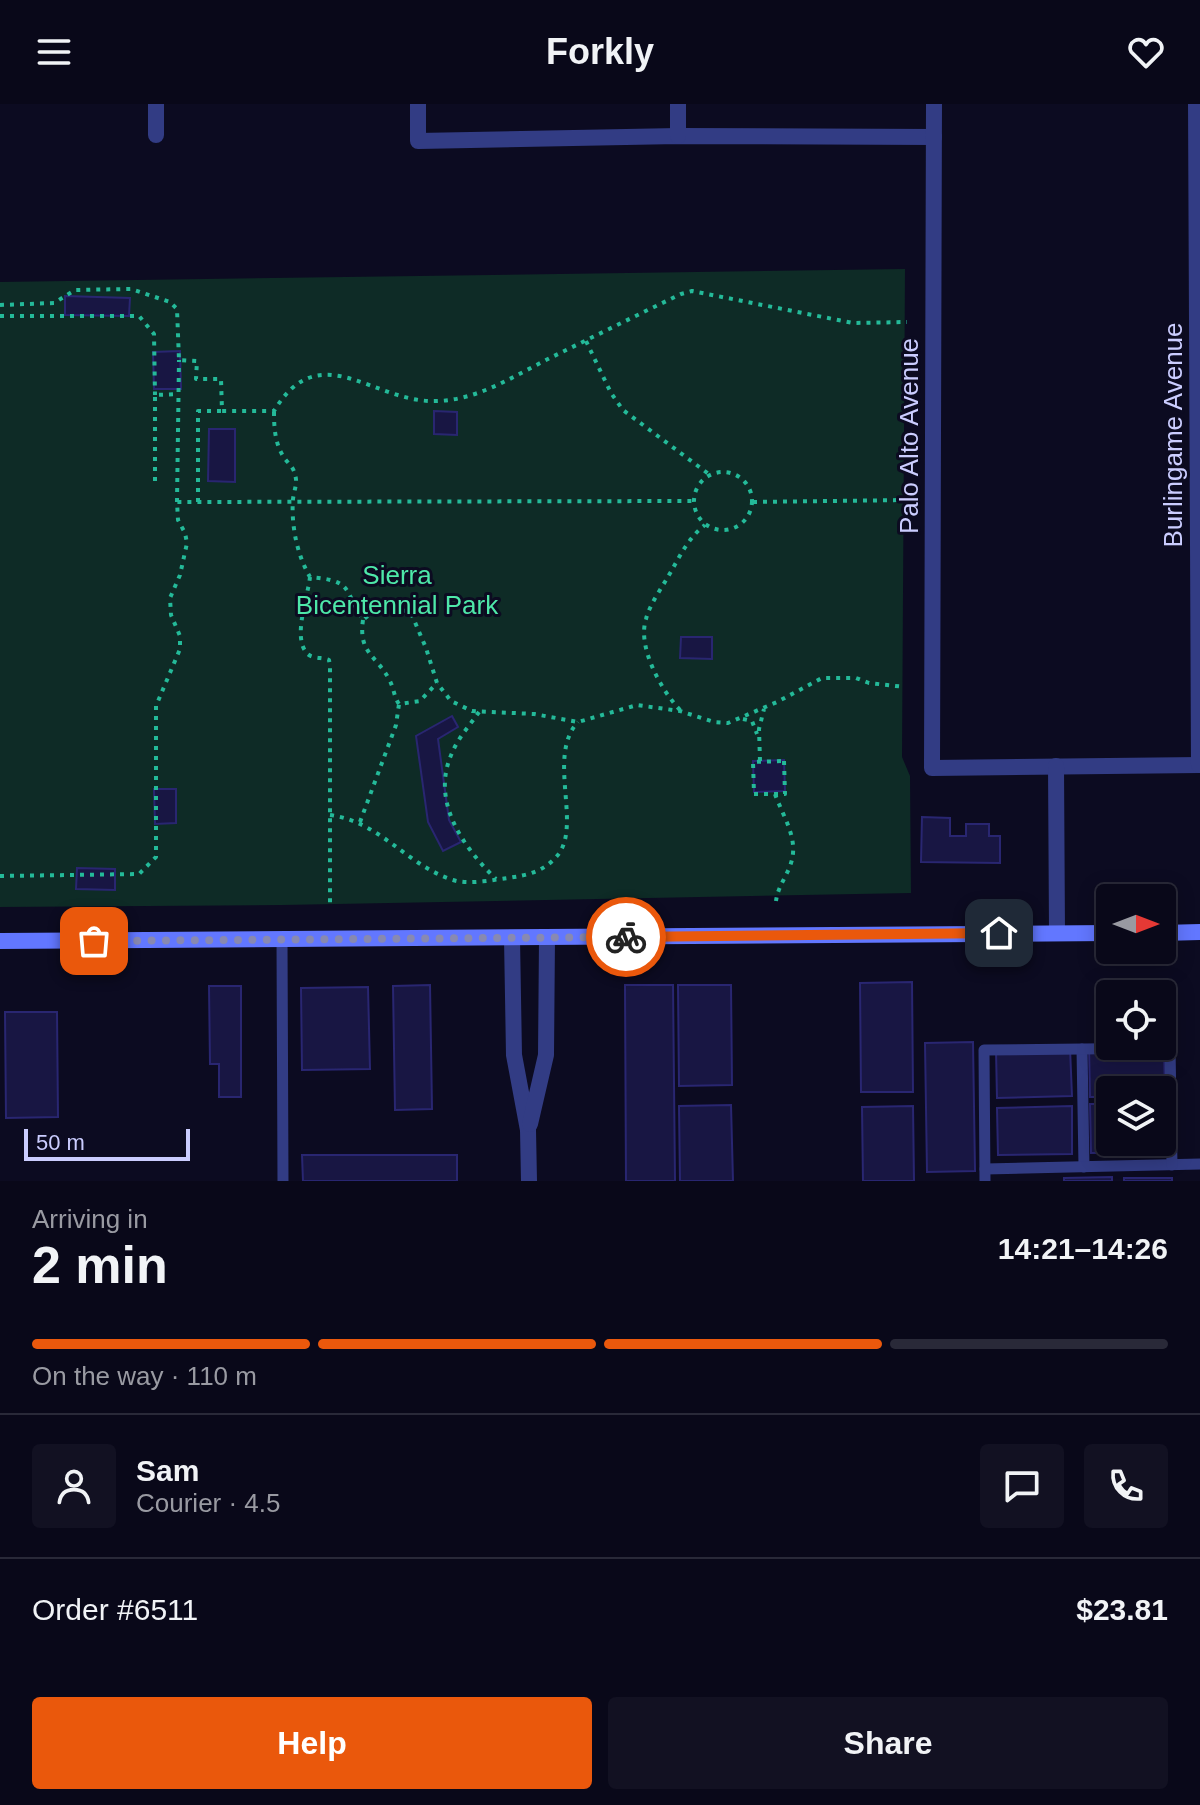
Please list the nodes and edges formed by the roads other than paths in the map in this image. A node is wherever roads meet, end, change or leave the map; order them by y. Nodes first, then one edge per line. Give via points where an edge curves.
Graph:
1 (156, 104) edge
2 (418, 104) edge
3 (678, 104) edge
4 (934, 104) edge
5 (1196, 104) edge
6 (156, 135) dead end
7 (678, 136) junction
8 (934, 137) junction
9 (1199, 765) edge
10 (1056, 766) junction
11 (1200, 932) edge
12 (1057, 933) junction
13 (1096, 933) edge
14 (1176, 933) edge
15 (512, 938) junction
16 (547, 938) junction
17 (282, 939) junction
18 (0, 941) edge
19 (1082, 1049) junction
20 (528, 1130) junction
21 (1200, 1164) edge
22 (1172, 1165) junction
23 (1084, 1167) junction
24 (985, 1175) edge
25 (283, 1181) edge
26 (529, 1181) edge

1 - 6 street
2 - 7 street via 418,141
3 - 7 street
4 - 8 street, Palo Alto Avenue
5 - 9 street, Burlingame Avenue
7 - 8 street
8 - 10 street, Palo Alto Avenue via 932,768
9 - 10 street
10 - 12 street
11 - 14 main road
12 - 13 main road
12 - 16 main road
15 - 16 main road
15 - 17 main road
15 - 20 street via 514,1055
16 - 20 street via 546,1055
17 - 18 main road
17 - 25 lane
19 - 22 lane via 1170,1048
19 - 23 lane
19 - 24 lane via 984,1050
20 - 26 street
21 - 22 lane
22 - 23 lane
23 - 24 lane

